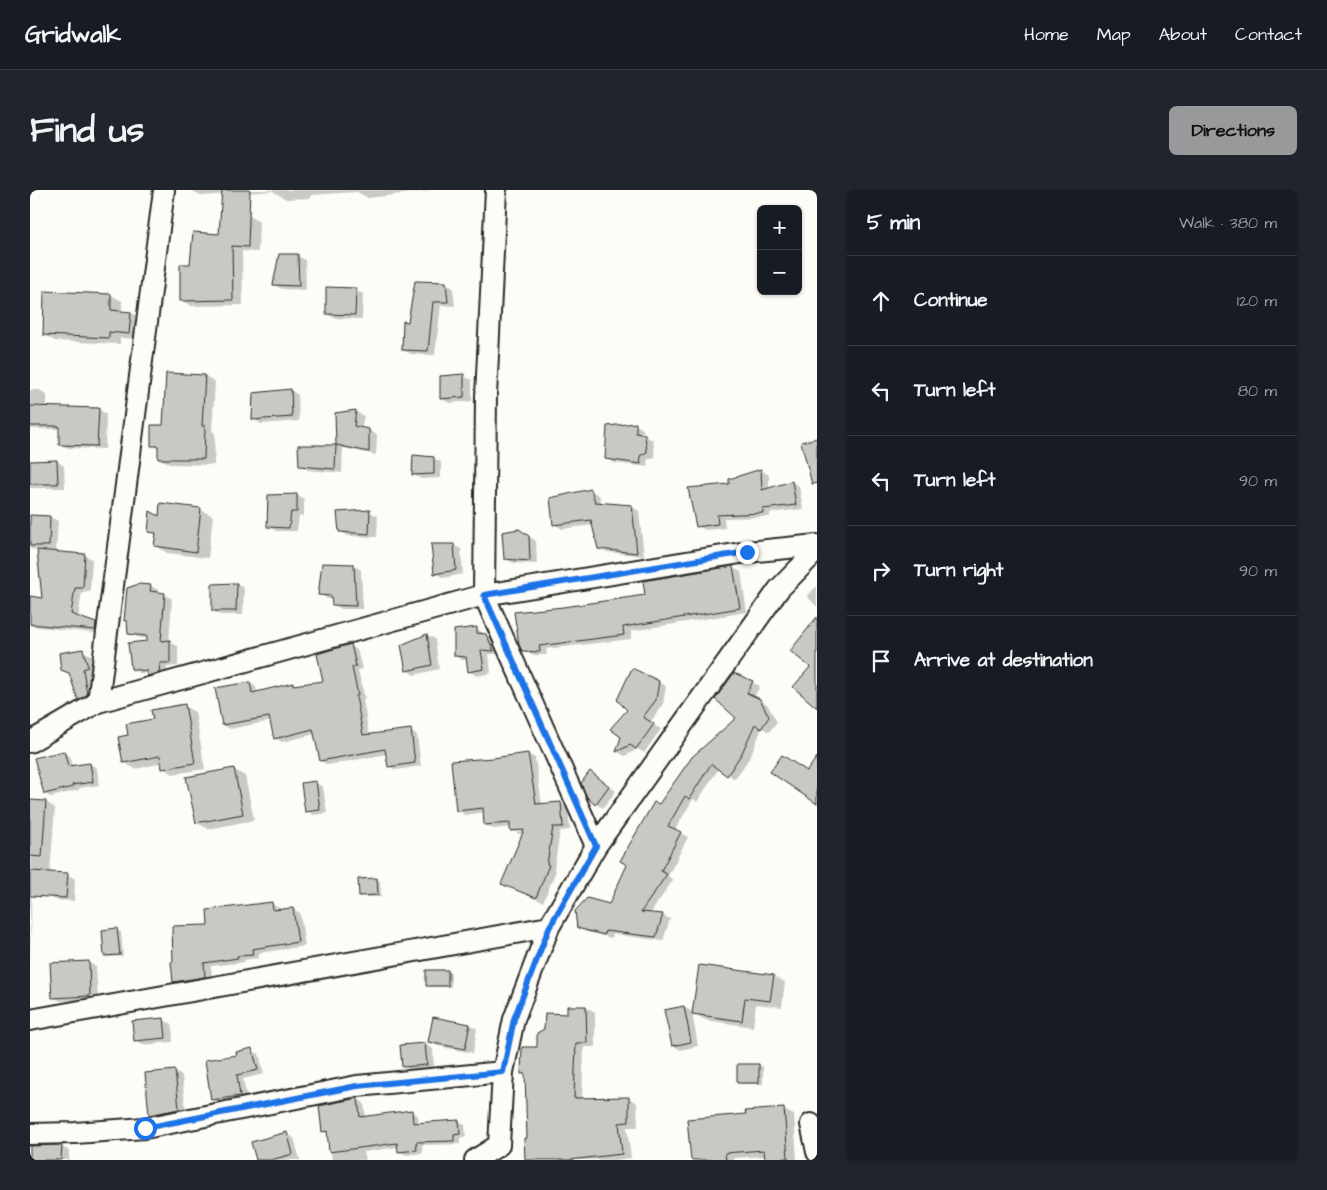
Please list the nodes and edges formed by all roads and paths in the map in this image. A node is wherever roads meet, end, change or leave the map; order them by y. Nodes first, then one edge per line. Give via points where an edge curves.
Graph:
1 (164, 190) edge
2 (496, 190) edge
3 (817, 545) edge
4 (817, 550) edge
5 (484, 595) junction
6 (98, 702) junction
7 (30, 742) edge
8 (596, 846) junction
9 (549, 928) junction
10 (30, 1020) edge
11 (503, 1072) junction
12 (811, 1124) dead end
13 (30, 1134) edge
14 (817, 1152) edge
15 (503, 1153) edge
16 (474, 1160) edge

1 - 6 street
2 - 5 street via 486,396
3 - 5 street via 747,552
4 - 8 street via 779,589
5 - 6 street
5 - 8 street
6 - 7 street
8 - 9 street
9 - 10 street
9 - 11 street via 514,1019
11 - 13 street via 357,1086 145,1128
11 - 15 street
12 - 14 street
15 - 16 street

